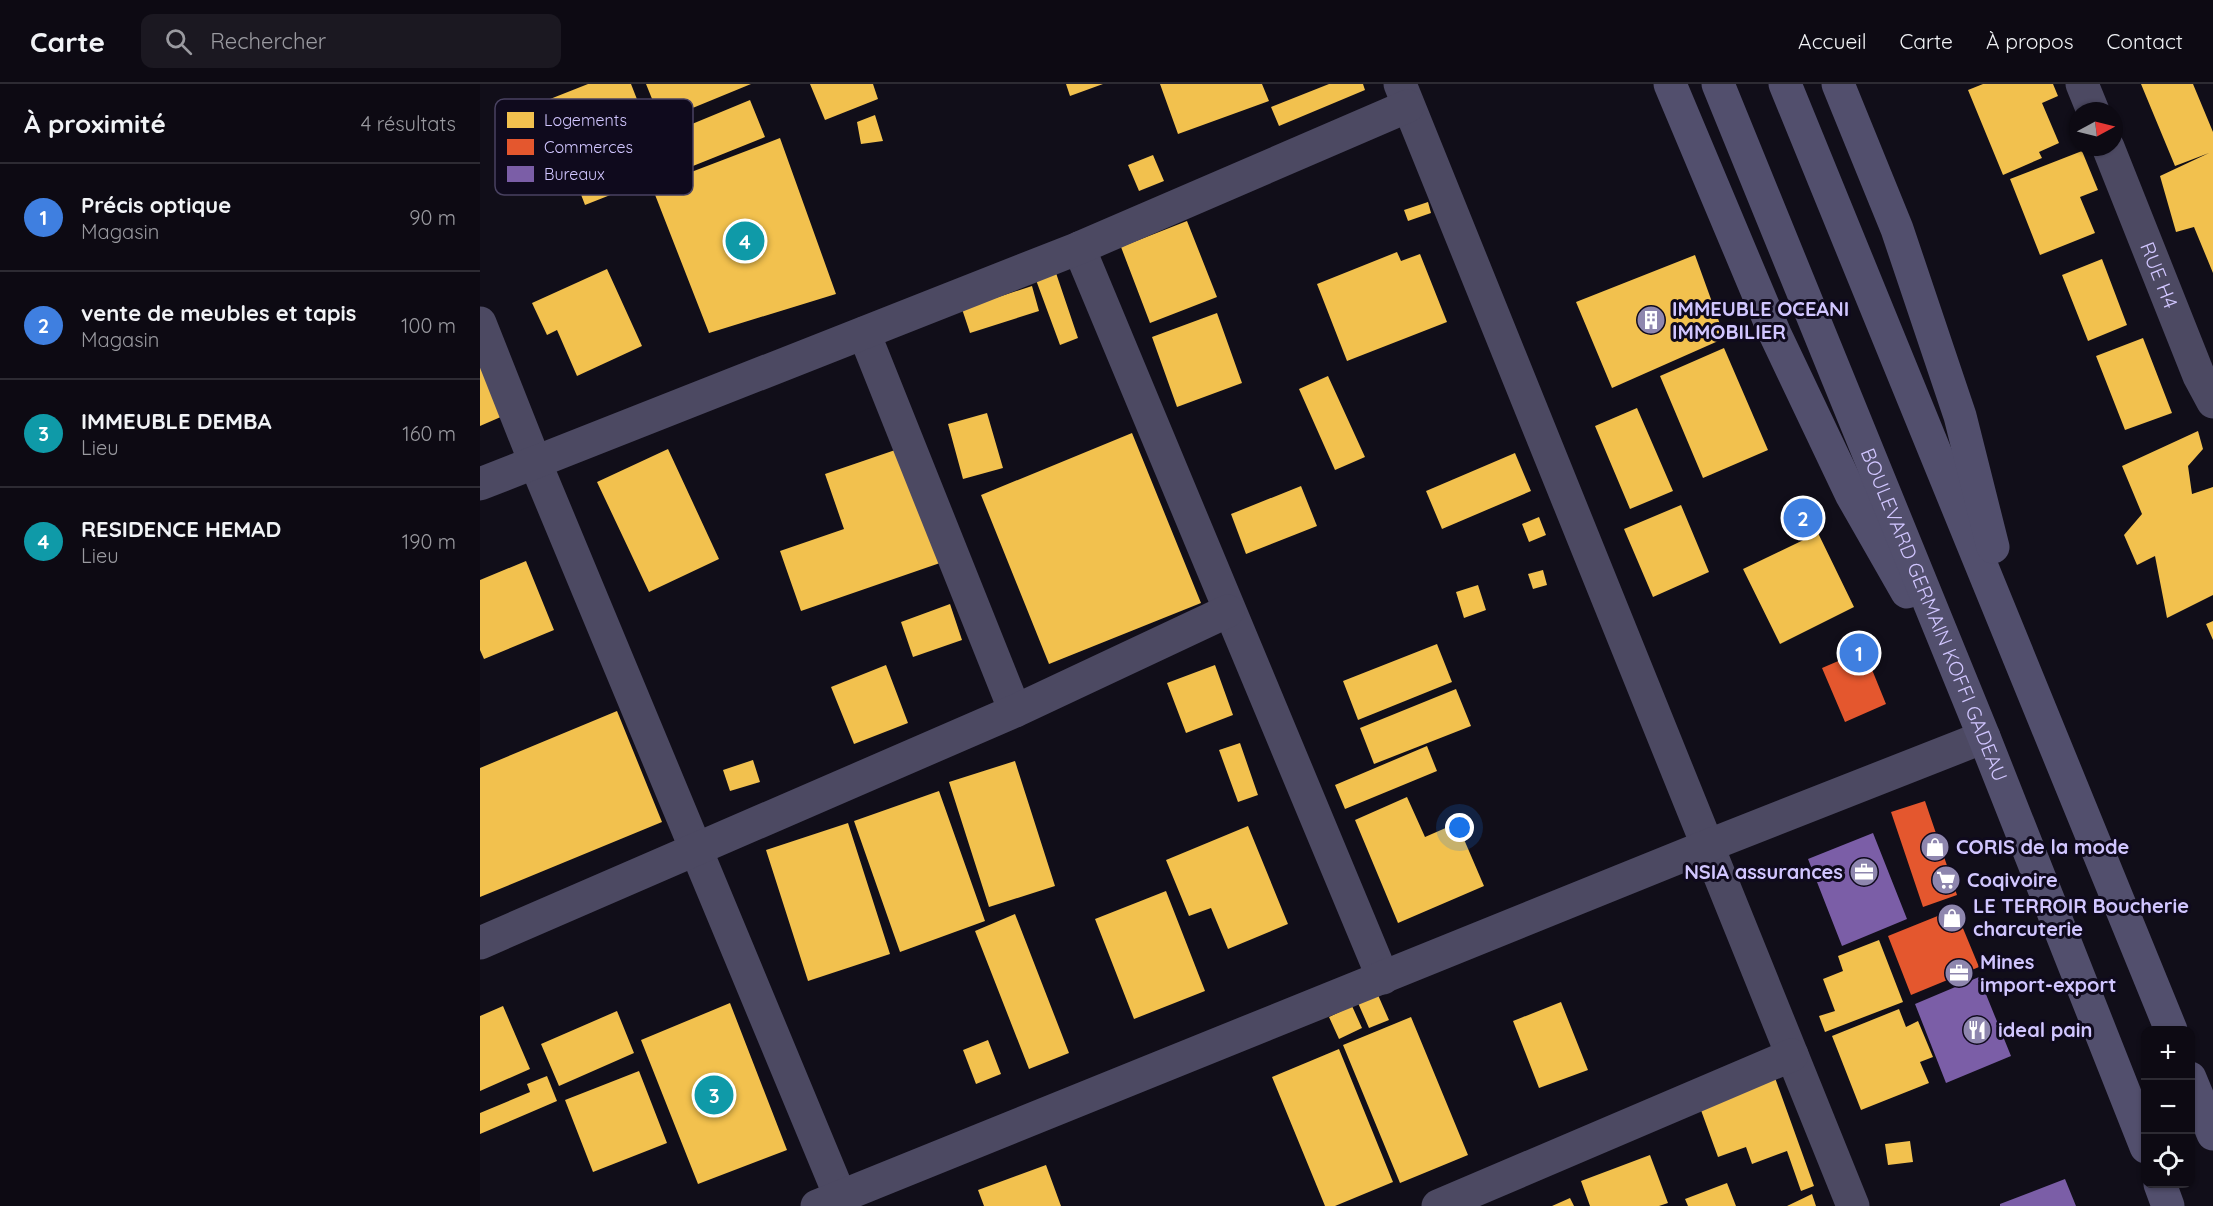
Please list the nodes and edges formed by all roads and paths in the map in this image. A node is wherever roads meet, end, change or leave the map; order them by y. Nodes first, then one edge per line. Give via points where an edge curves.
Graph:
1 (1670, 84) edge
2 (1718, 84) edge
3 (1785, 84) edge
4 (1838, 84) edge
5 (2082, 84) edge
6 (1404, 95) edge
7 (2089, 102) edge
8 (2112, 156) edge
9 (1079, 248) junction
10 (480, 323) edge
11 (864, 333) junction
12 (2213, 402) edge
13 (535, 462) junction
14 (480, 484) edge
15 (1228, 611) junction
16 (1015, 711) junction
17 (2043, 712) junction
18 (1984, 737) junction
19 (1707, 846) junction
20 (697, 848) junction
21 (480, 943) edge
22 (1383, 978) junction
23 (2169, 1026) edge
24 (1792, 1055) junction
25 (2191, 1080) edge
26 (2213, 1134) edge
27 (2141, 1138) edge
28 (2162, 1188) edge
29 (829, 1201) edge
30 (1438, 1206) edge
31 (1853, 1206) edge
32 (2169, 1206) edge

1 - 18 main road via 1775,334 1851,494 1957,679
2 - 18 main road, BOULEVARD GERMAIN KOFFI GADEAU
3 - 17 main road
4 - 17 main road via 1897,229 1960,416 2001,579
5 - 7 street
6 - 9 street
6 - 19 street
8 - 12 street, RUE H4 via 2199,376
9 - 11 street
9 - 15 street
10 - 13 street
11 - 13 street
11 - 16 street
13 - 14 street
13 - 20 street
15 - 16 street
15 - 22 street
16 - 20 street
17 - 23 main road
18 - 19 street
18 - 27 main road, BOULEVARD GERMAIN KOFFI GADEAU
19 - 22 street
19 - 24 street
20 - 21 street
20 - 29 street
22 - 29 street
24 - 30 street
24 - 31 street
25 - 26 main road
28 - 32 main road

